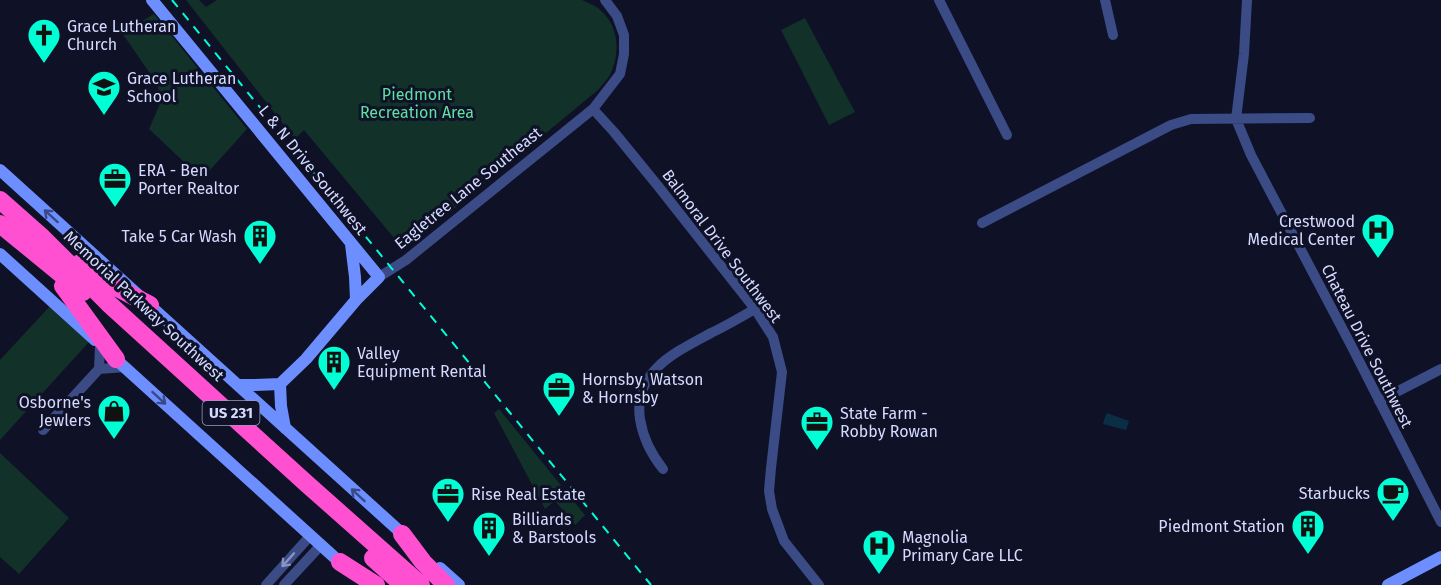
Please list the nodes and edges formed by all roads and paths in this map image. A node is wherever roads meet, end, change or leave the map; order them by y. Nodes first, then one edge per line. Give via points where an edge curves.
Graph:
1 (152, 0) edge
2 (604, 0) edge
3 (939, 0) edge
4 (1105, 0) edge
5 (1247, 0) edge
6 (1113, 34) dead end
7 (593, 109) junction
8 (1310, 118) dead end
9 (1236, 119) junction
10 (1007, 135) dead end
11 (0, 170) edge
12 (0, 200) edge
13 (0, 224) edge
14 (982, 224) dead end
15 (351, 242) junction
16 (40, 247) junction
17 (0, 254) edge
18 (379, 278) junction
19 (356, 300) junction
20 (150, 305) junction
21 (755, 309) junction
22 (100, 345) junction
23 (120, 363) junction
24 (99, 369) junction
25 (1441, 369) edge
26 (280, 384) junction
27 (238, 385) junction
28 (1379, 401) junction
29 (285, 428) junction
30 (43, 430) dead end
31 (663, 469) dead end
32 (1441, 522) edge
33 (402, 534) junction
34 (310, 536) junction
35 (321, 546) junction
36 (1441, 557) edge
37 (340, 562) junction
38 (266, 585) edge
39 (284, 585) edge
40 (365, 585) edge
41 (376, 585) edge
42 (403, 585) edge
43 (421, 585) edge
44 (446, 585) edge
45 (459, 585) edge
46 (819, 585) edge
47 (1388, 585) edge

1 - 15 main road, L & N Drive Southwest
2 - 7 street, Eagletree Lane Southeast via 617,16 624,34 624,54 620,74
3 - 10 street
4 - 6 street
5 - 9 street
7 - 18 street, Eagletree Lane Southeast
7 - 21 street, Balmoral Drive Southwest
8 - 9 street
9 - 14 street via 1191,119 1170,125
9 - 28 street, Chateau Drive Southwest
20 -> 11 main road
12 - 16 highway, Memorial Parkway Southwest / US 231
13 - 16 highway, Memorial Parkway Southwest / US 231
15 - 18 main road, L & N Drive Southwest
15 - 19 main road
16 - 20 highway
16 - 23 highway
16 - 42 highway, Memorial Parkway Southwest / US 231 via 142,348
16 - 43 highway, Memorial Parkway Southwest / US 231 via 108,303
17 - 22 main road
18 - 19 main road, Eagletree Lane Southeast
19 - 26 main road, Eagletree Lane Southeast
20 - 27 main road
21 - 31 street via 671,355 644,384 638,410 641,429
21 - 46 street, Balmoral Drive Southwest via 773,336 782,372 769,491 772,509 784,542
22 - 23 main road
22 - 24 street
23 - 24 street
23 -> 34 main road
24 - 30 street
25 - 28 street
26 - 27 main road
26 - 29 main road
27 - 29 main road
28 - 32 street, Chateau Drive Southwest
33 -> 29 main road
33 - 44 highway
33 - 45 main road
34 - 35 main road
34 -> 38 street
35 - 37 main road
35 - 39 street
36 - 47 main road
37 - 40 main road
37 - 41 highway

